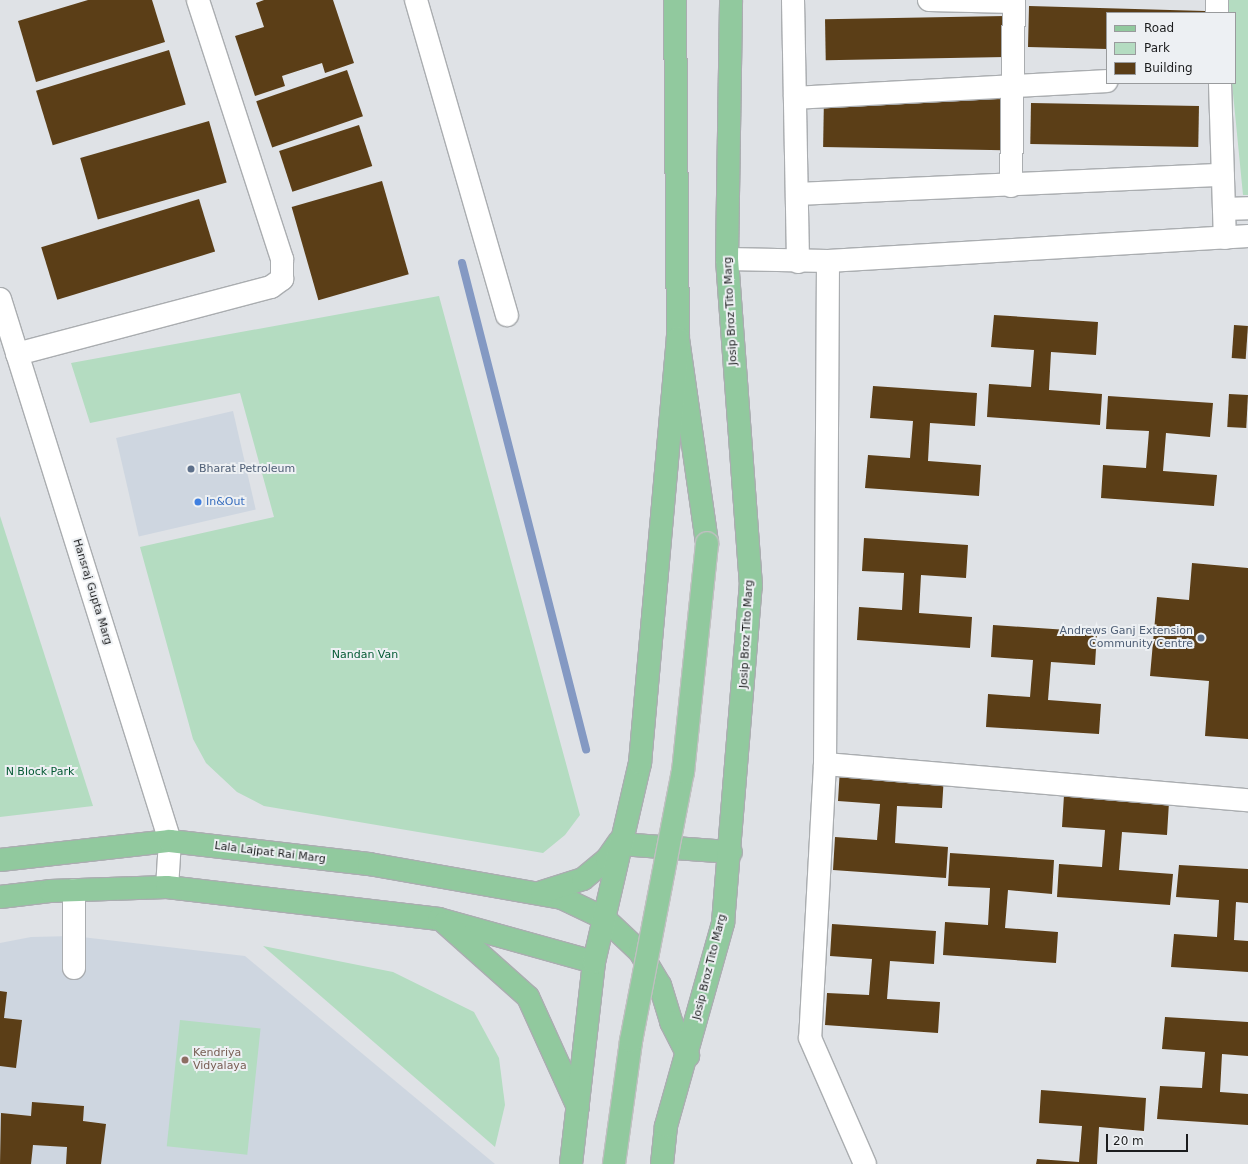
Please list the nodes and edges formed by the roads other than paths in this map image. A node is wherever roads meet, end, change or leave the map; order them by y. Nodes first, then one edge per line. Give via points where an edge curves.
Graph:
1 (198, 0) edge
2 (416, 0) edge
3 (675, 0) edge
4 (732, 0) edge
5 (793, 0) edge
6 (929, 0) edge
7 (1217, 0) edge
8 (1014, 1) edge
9 (1217, 12) edge
10 (1106, 81) edge
11 (1220, 84) edge
12 (1012, 86) junction
13 (795, 98) junction
14 (1223, 175) junction
15 (1011, 186) junction
16 (797, 194) junction
17 (1248, 208) edge
18 (1224, 209) junction
19 (1248, 236) edge
20 (1225, 238) junction
21 (728, 259) junction
22 (828, 261) junction
23 (798, 262) junction
24 (0, 299) edge
25 (507, 315) dead end
26 (678, 339) junction
27 (17, 354) junction
28 (825, 764) junction
29 (1248, 800) edge
30 (623, 838) junction
31 (170, 841) junction
32 (731, 852) junction
33 (0, 860) edge
34 (167, 887) junction
35 (74, 890) junction
36 (538, 893) junction
37 (0, 897) edge
38 (604, 918) junction
39 (439, 919) junction
40 (594, 962) junction
41 (74, 968) dead end
42 (688, 1056) junction
43 (578, 1108) junction
44 (571, 1164) edge
45 (614, 1164) edge
46 (662, 1164) edge
47 (865, 1164) edge

1 - 27 street via 282,259 282,279 271,287
2 - 25 street
3 - 26 main road
4 - 21 main road, Josip Broz Tito Marg
5 - 13 street
6 - 8 street
7 - 9 street
8 - 12 street
10 - 12 street
11 - 14 street
12 - 13 street
12 - 15 street
13 - 16 street
14 - 15 street
14 - 18 street
15 - 16 street
16 - 23 street
17 - 18 street
18 - 20 street
19 - 20 street
20 - 22 street
21 - 23 street
21 - 32 main road, Josip Broz Tito Marg via 751,586
22 - 23 street
22 - 28 street
24 - 27 street, Hansraj Gupta Marg
26 - 30 main road via 640,763
26 - 45 main road, bridge via 707,543 683,772 631,1041
27 - 31 street, Hansraj Gupta Marg
28 - 29 street
28 - 47 street via 810,1038
30 - 32 main road
30 - 36 main road via 596,870 569,886
30 - 38 main road
31 - 33 main road, Lala Lajpat Rai Marg
31 - 34 street, Hansraj Gupta Marg
31 - 36 main road, Lala Lajpat Rai Marg via 369,864
32 - 42 main road, Josip Broz Tito Marg via 723,923
34 - 35 main road
34 - 39 main road
35 - 37 main road
35 - 41 street
36 - 38 main road, Lala Lajpat Rai Marg via 576,904
38 - 40 main road
38 - 42 main road, Lala Lajpat Rai Marg via 629,940 651,968
39 - 40 main road
39 - 43 main road via 528,997
40 - 43 main road
42 - 46 main road, Josip Broz Tito Marg via 666,1126
43 - 44 main road

